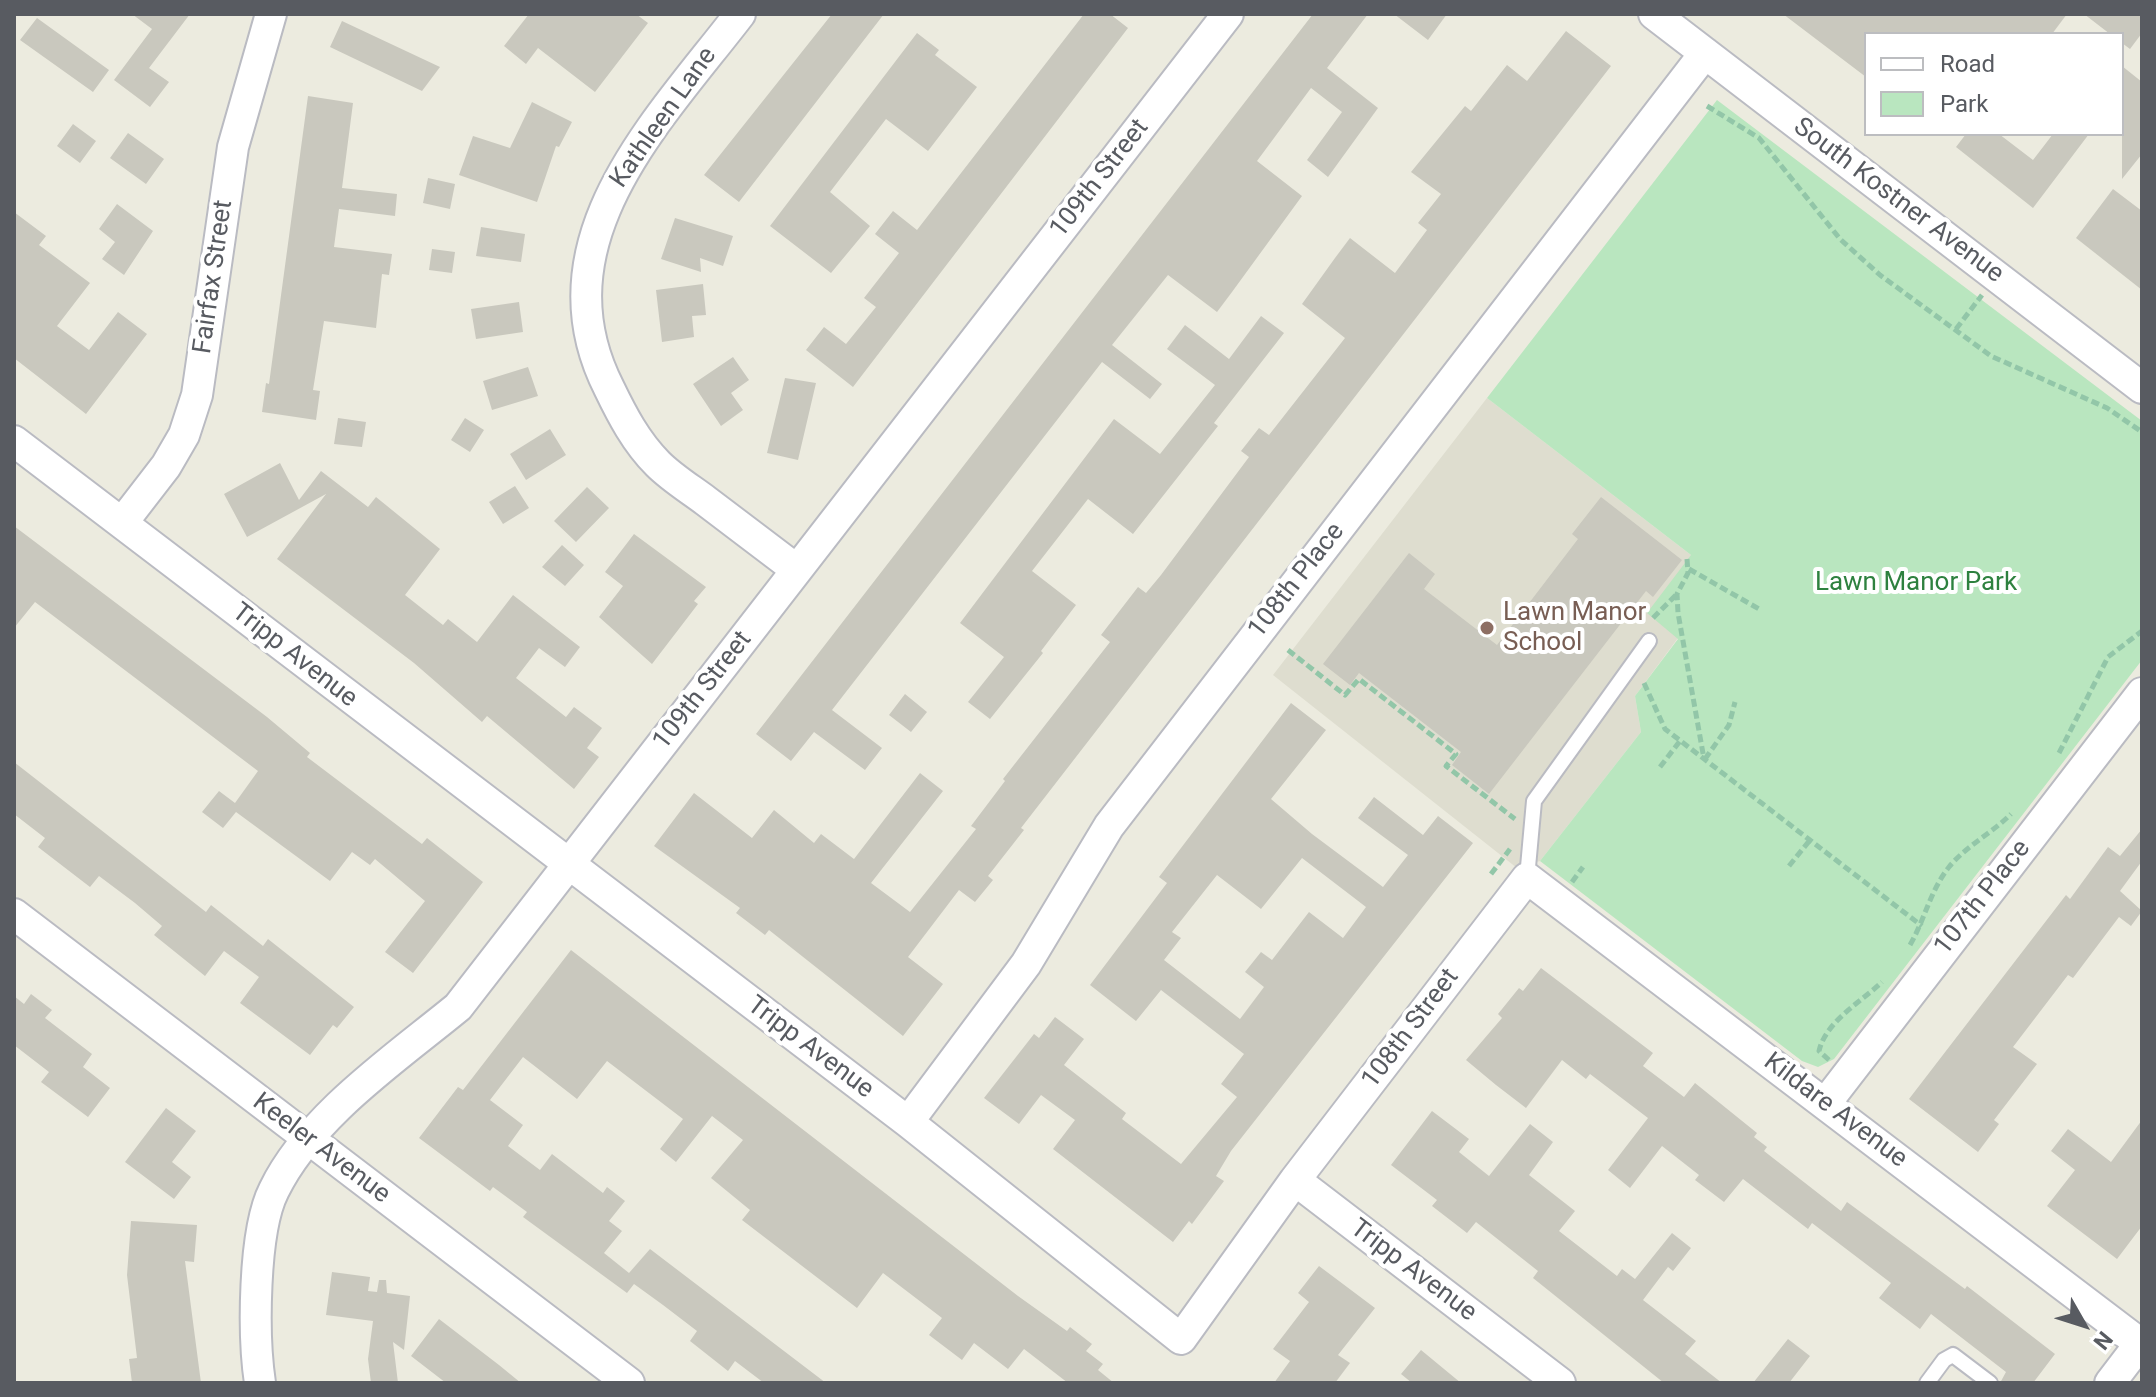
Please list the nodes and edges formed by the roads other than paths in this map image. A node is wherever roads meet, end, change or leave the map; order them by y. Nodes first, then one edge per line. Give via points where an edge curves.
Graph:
1 (271, 14) edge
2 (740, 14) edge
3 (1228, 14) edge
4 (1654, 14) edge
5 (1705, 53) junction
6 (2142, 388) edge
7 (14, 441) edge
8 (122, 523) junction
9 (797, 570) junction
10 (1649, 641) dead end
11 (2142, 693) edge
12 (568, 865) junction
13 (1527, 878) junction
14 (14, 914) edge
15 (1825, 1104) junction
16 (908, 1122) junction
17 (308, 1140) junction
18 (1295, 1180) junction
19 (2141, 1343) edge
20 (260, 1383) edge
21 (629, 1383) edge
22 (1560, 1383) edge
23 (1927, 1383) edge
24 (1990, 1383) edge
25 (2110, 1383) edge

1 - 8 street, Fairfax Street via 233,147 197,395 172,456
2 - 9 street, Kathleen Lane via 613,187 592,239 586,313 598,366 640,445 660,467
3 - 9 street, 109th Street
4 - 5 street, South Kostner Avenue
5 - 6 street, South Kostner Avenue
5 - 16 street, 108th Place via 1109,826 1026,964
7 - 8 street, Tripp Avenue
8 - 12 street, Tripp Avenue
9 - 12 street, 109th Street
10 - 13 lane via 1534,801
11 - 15 street, 107th Place
12 - 16 street, Tripp Avenue
12 - 17 street, 109th Street via 458,1007 367,1081
13 - 15 street, Kildare Avenue
13 - 18 street, 108th Street
14 - 17 street, Keeler Avenue
15 - 19 street, Kildare Avenue
16 - 18 street, Tripp Avenue via 1181,1339
17 - 20 street, 109th Street via 273,1190 261,1233 256,1358
17 - 21 street, Keeler Avenue
18 - 22 street, Tripp Avenue
19 - 25 street
23 - 24 lane via 1953,1355

